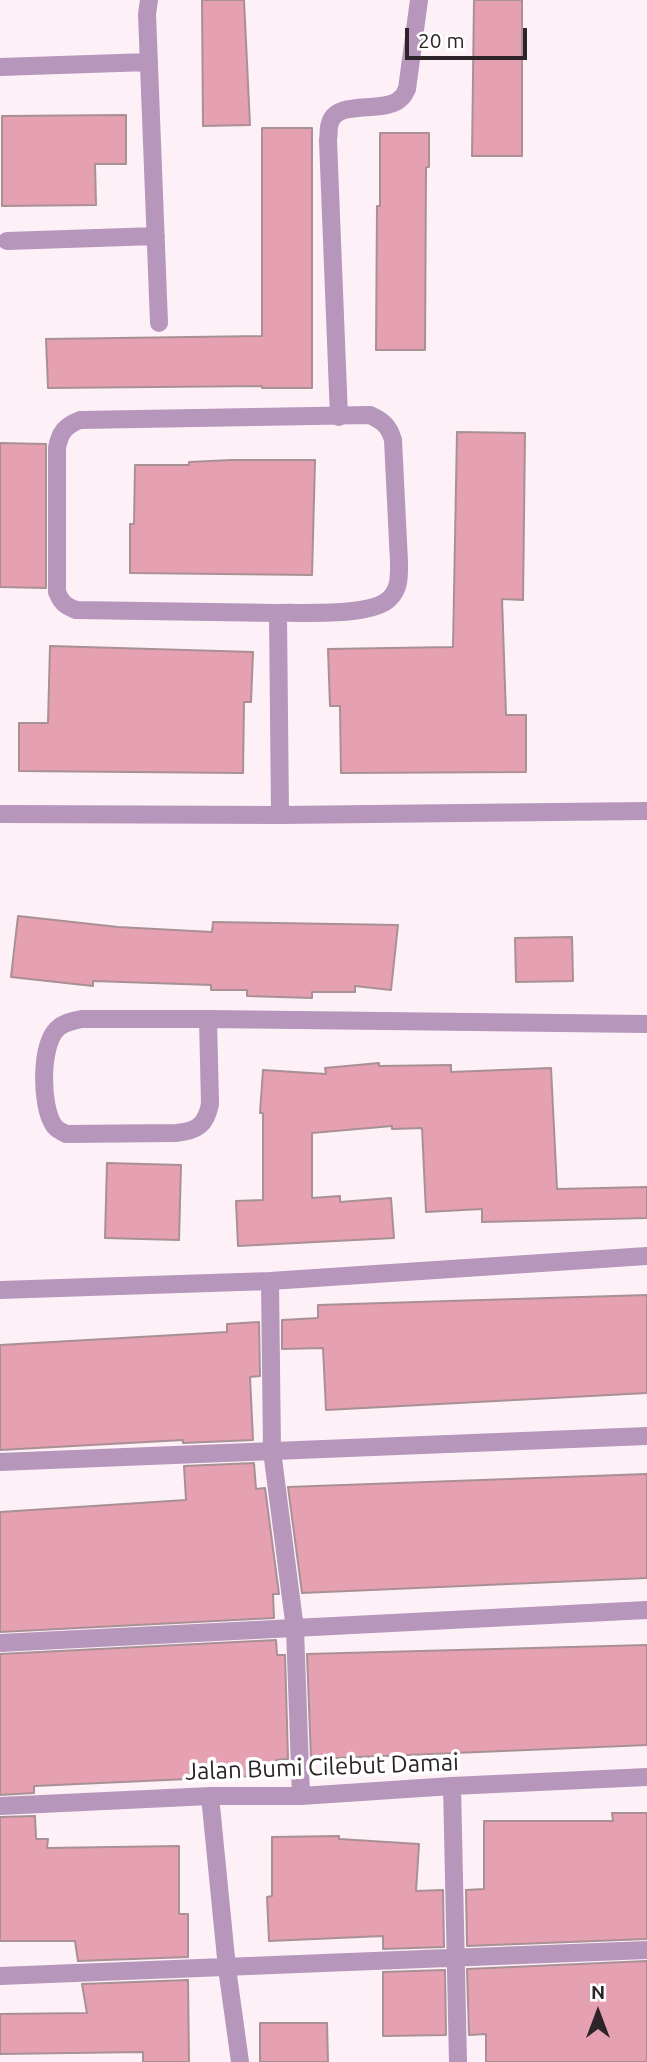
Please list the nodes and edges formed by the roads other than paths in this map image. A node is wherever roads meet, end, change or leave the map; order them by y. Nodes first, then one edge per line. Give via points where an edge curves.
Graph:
1 (149, 0) edge
2 (419, 0) edge
3 (149, 62) junction
4 (0, 67) edge
5 (156, 236) junction
6 (7, 241) dead end
7 (159, 323) dead end
8 (339, 417) junction
9 (278, 613) junction
10 (647, 811) edge
11 (0, 814) edge
12 (280, 815) junction
13 (208, 1019) junction
14 (647, 1024) edge
15 (647, 1256) edge
16 (270, 1281) junction
17 (0, 1290) edge
18 (647, 1436) edge
19 (272, 1451) junction
20 (0, 1462) edge
21 (647, 1610) edge
22 (295, 1629) junction
23 (0, 1643) edge
24 (647, 1777) edge
25 (452, 1786) junction
26 (210, 1796) junction
27 (301, 1796) junction
28 (0, 1806) edge
29 (647, 1950) edge
30 (456, 1958) junction
31 (227, 1968) junction
32 (0, 1976) edge
33 (240, 2062) edge
34 (458, 2062) edge

1 - 3 street
2 - 8 street via 410,74 400,100 341,112 330,122
3 - 4 street
3 - 5 street
5 - 6 street
5 - 7 street
8 - 9 street via 370,415 390,429 399,562 396,591 389,601 362,610
8 - 9 street via 80,420 59,435 57,592 66,607
9 - 12 street
10 - 12 street
11 - 12 street
13 - 13 street via 210,1104 202,1125 176,1133 66,1134 52,1123 44,1057 48,1042 69,1021
13 - 14 street
15 - 16 street
16 - 17 street
16 - 19 street
18 - 19 street
19 - 20 street
19 - 22 street
21 - 22 street
22 - 23 street
22 - 27 street
24 - 25 street, Jalan Bumi Cilebut Damai
25 - 27 street, Jalan Bumi Cilebut Damai
25 - 30 street
26 - 27 street, Jalan Bumi Cilebut Damai
26 - 28 street, Jalan Bumi Cilebut Damai
26 - 31 street
29 - 30 street
30 - 31 street
30 - 34 street
31 - 32 street
31 - 33 street

